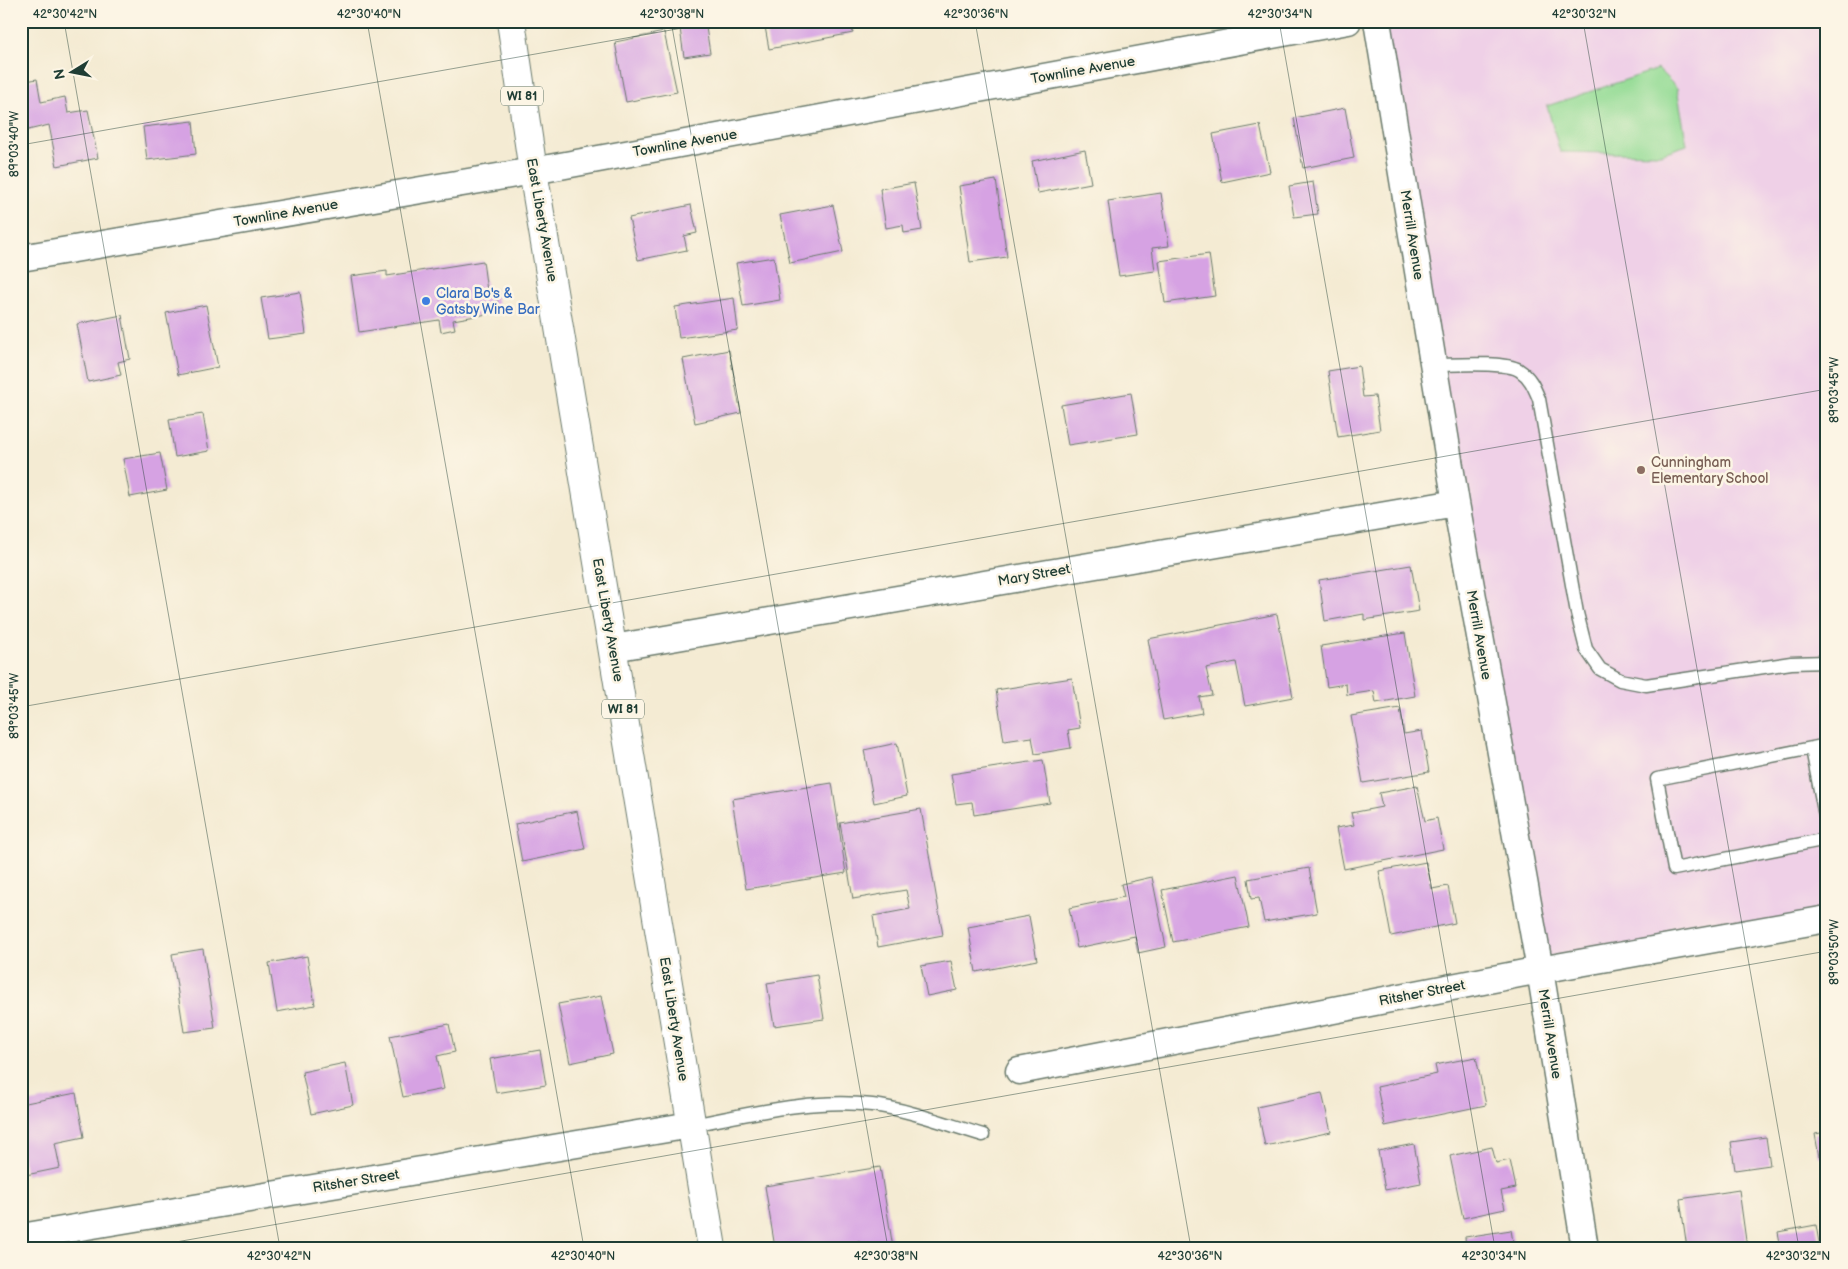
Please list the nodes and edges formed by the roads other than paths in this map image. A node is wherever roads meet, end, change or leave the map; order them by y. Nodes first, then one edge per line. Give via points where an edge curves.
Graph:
1 (511, 21) edge
2 (1348, 21) edge
3 (1377, 21) edge
4 (533, 171) junction
5 (21, 258) edge
6 (1433, 365) junction
7 (1456, 503) junction
8 (613, 648) junction
9 (1827, 662) edge
10 (1827, 746) edge
11 (1812, 748) junction
12 (1827, 826) edge
13 (1827, 839) edge
14 (1827, 919) edge
15 (1540, 970) junction
16 (1018, 1070) dead end
17 (691, 1126) junction
18 (983, 1135) dead end
19 (21, 1237) edge
20 (712, 1248) edge
21 (1585, 1248) edge

1 - 4 main road, East Liberty Avenue / WI 81
2 - 4 street, Townline Avenue
3 - 6 street, Merrill Avenue
4 - 5 street, Townline Avenue
4 - 8 main road, East Liberty Avenue / WI 81
6 - 7 street, Merrill Avenue
6 - 9 lane via 1497,365 1518,369 1532,382 1539,399 1577,613 1586,649 1600,669 1620,680 1646,685 1791,663
7 - 8 street, Mary Street
7 - 15 street, Merrill Avenue
8 - 17 main road, East Liberty Avenue / WI 81
10 - 11 lane
11 - 12 lane
11 - 13 lane via 1657,779 1674,870
14 - 15 street, Ritsher Street
15 - 16 street, Ritsher Street
15 - 21 street, Merrill Avenue
17 - 18 lane via 779,1108 824,1103 873,1105
17 - 19 street, Ritsher Street
17 - 20 main road, East Liberty Avenue / WI 81

